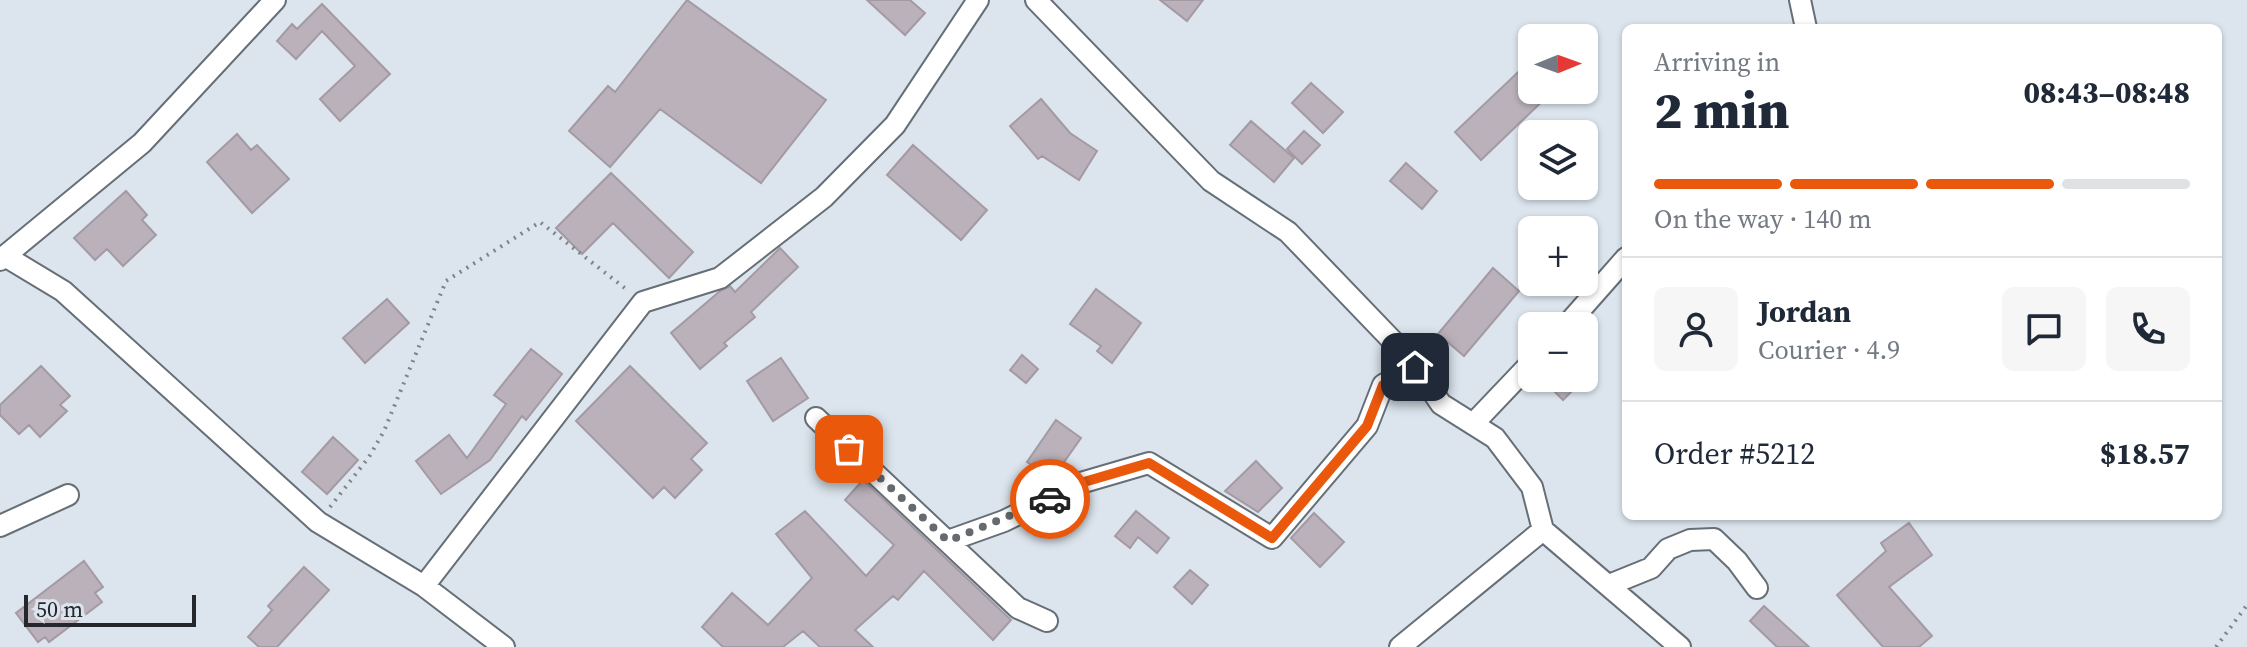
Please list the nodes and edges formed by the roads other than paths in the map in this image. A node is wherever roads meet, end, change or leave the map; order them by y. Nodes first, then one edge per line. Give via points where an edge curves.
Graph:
1 (275, 0) edge
2 (978, 0) edge
3 (1036, 0) edge
4 (1800, 0) edge
5 (1805, 24) edge
6 (3, 258) edge
7 (1622, 263) edge
8 (1578, 312) edge
9 (1415, 367) junction
10 (1518, 377) edge
11 (816, 418) dead end
12 (1473, 424) junction
13 (68, 495) dead end
14 (0, 526) edge
15 (1543, 530) junction
16 (948, 541) junction
17 (1609, 585) junction
18 (424, 586) junction
19 (1757, 588) dead end
20 (1047, 621) dead end
21 (504, 647) edge
22 (1400, 647) edge
23 (1680, 647) edge

1 - 6 street via 142,143
2 - 18 street via 895,125 824,197 720,278 643,302
3 - 9 street via 1211,181 1288,232
4 - 5 street
6 - 18 street via 63,291 318,522
7 - 8 street
9 - 12 street via 1441,404
9 - 16 street via 1383,385 1367,426 1272,538 1149,463 1084,482
10 - 12 street
11 - 16 street
12 - 15 street via 1495,438 1532,487
13 - 14 street
15 - 17 street
15 - 22 street
16 - 20 street via 1018,608
17 - 19 street via 1651,568 1668,549 1690,540 1714,539
17 - 23 street
18 - 21 street

